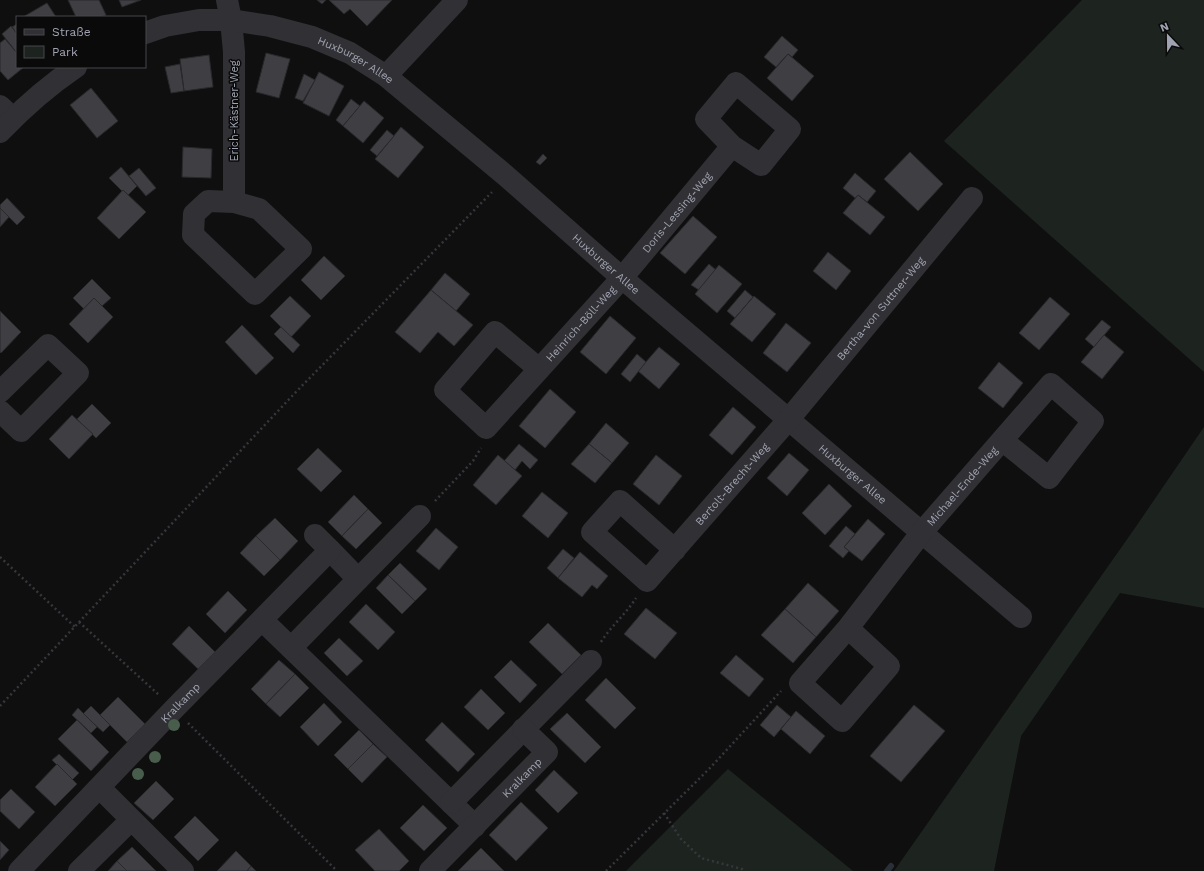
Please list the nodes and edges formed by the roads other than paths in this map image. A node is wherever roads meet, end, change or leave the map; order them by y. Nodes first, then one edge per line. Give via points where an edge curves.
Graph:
1 (457, 0) edge
2 (229, 10) edge
3 (146, 34) edge
4 (75, 68) edge
5 (386, 76) junction
6 (4, 119) edge
7 (732, 146) dead end
8 (972, 198) dead end
9 (234, 202) junction
10 (622, 278) junction
11 (539, 369) junction
12 (0, 392) edge
13 (0, 411) edge
14 (789, 419) junction
15 (1002, 440) dead end
16 (420, 516) road end
17 (922, 532) junction
18 (314, 535) dead end
19 (330, 550) junction
20 (675, 550) junction
21 (358, 579) junction
22 (1021, 617) dead end
23 (262, 620) junction
24 (848, 628) junction
25 (291, 648) junction
26 (591, 661) road end
27 (523, 730) junction
28 (100, 788) junction
29 (451, 803) junction
30 (131, 820) junction
31 (475, 826) junction
32 (19, 871) edge
33 (79, 871) edge
34 (183, 871) edge
35 (430, 871) edge

1 - 5 street
2 - 3 street, Huxburger Allee via 199,20 165,26
2 - 5 street, Huxburger Allee via 270,26 312,37 350,53
2 - 9 street, Erich-Kästner-Weg via 234,52
4 - 6 street
5 - 10 street, Huxburger Allee
7 - 10 street, Doris-Lessing-Weg
8 - 14 street, Bertha-von Suttner-Weg
9 - 9 street via 259,209 300,249 255,294 193,235 194,214 208,201
10 - 11 street, Heinrich-Böll-Weg
10 - 14 street, Huxburger Allee
11 - 11 street, Heinrich-Böll-Weg via 486,428 445,390 495,332
12 - 13 street via 48,345 78,373 21,430
14 - 17 street, Huxburger Allee
14 - 20 street, Bertolt-Brecht-Weg
15 - 17 street, Michael-Ende-Weg
16 - 21 street
17 - 22 street, Huxburger Allee
17 - 24 street, Michael-Ende-Weg
18 - 19 street
19 - 21 street
19 - 23 street, Kralkamp
20 - 20 street, Bertolt-Brecht-Weg via 648,581 592,532 620,501
21 - 25 street
23 - 25 street
23 - 28 street, Kralkamp
24 - 24 street, Michael-Ende-Weg via 889,666 842,720 800,683
25 - 29 street
26 - 27 street
27 - 29 street
27 - 31 street, Kralkamp via 547,752
28 - 30 street
28 - 32 street, Kralkamp
29 - 31 street
30 - 33 street
30 - 34 street
31 - 35 street, Kralkamp

